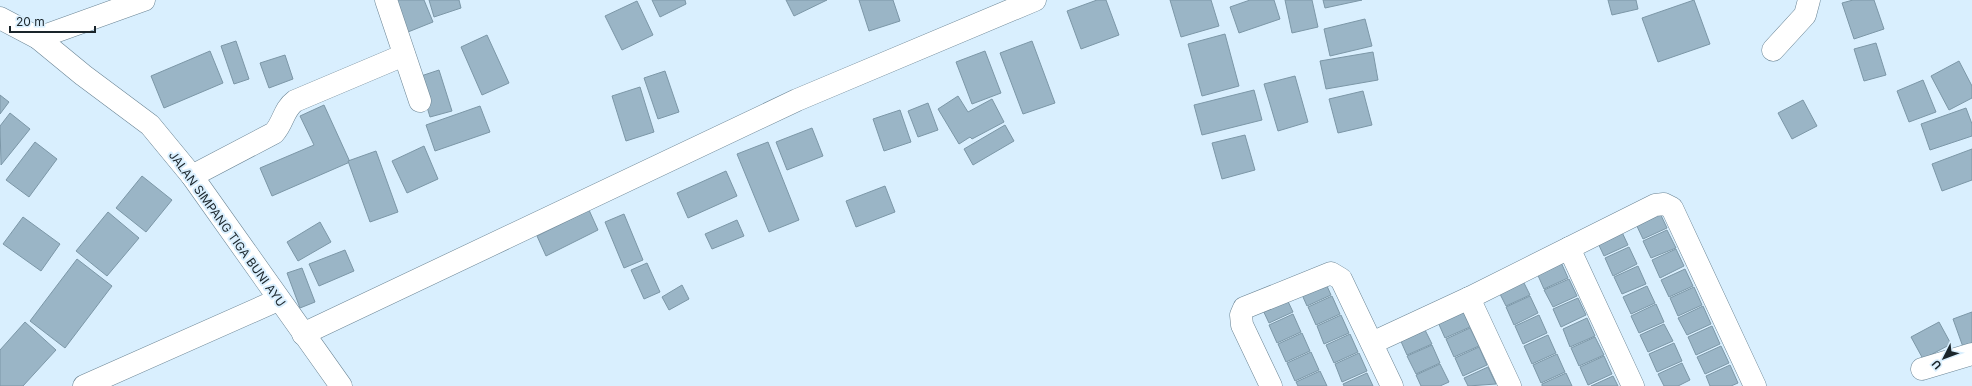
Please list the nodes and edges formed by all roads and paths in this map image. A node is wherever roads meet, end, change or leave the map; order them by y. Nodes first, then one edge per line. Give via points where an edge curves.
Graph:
1 (144, 0) edge
2 (386, 0) edge
3 (1035, 0) edge
4 (1809, 0) edge
5 (0, 18) edge
6 (38, 38) junction
7 (1773, 50) dead end
8 (404, 55) junction
9 (420, 101) dead end
10 (192, 176) junction
11 (1569, 248) junction
12 (1469, 298) junction
13 (278, 300) junction
14 (303, 334) junction
15 (1372, 343) junction
16 (1972, 354) edge
17 (1922, 369) dead end
18 (84, 386) edge
19 (341, 386) edge
20 (1271, 386) edge
21 (1392, 386) edge
22 (1510, 386) edge
23 (1633, 386) edge
24 (1755, 386) edge

1 - 6 street
2 - 8 street
3 - 14 street via 797,100
4 - 7 street via 1805,15
5 - 6 street, JALAN SIMPANG TIGA BUNI AYU
6 - 10 street, JALAN SIMPANG TIGA BUNI AYU via 83,76 150,124
8 - 9 street
8 - 10 street via 295,101 288,107 282,125 274,133
10 - 13 street, JALAN SIMPANG TIGA BUNI AYU
11 - 12 street
11 - 23 street
11 - 24 street via 1656,205 1664,204 1672,208
12 - 15 street
12 - 22 street
13 - 14 street, JALAN SIMPANG TIGA BUNI AYU
13 - 18 street
14 - 19 street, JALAN SIMPANG TIGA BUNI AYU
15 - 20 street via 1341,279 1331,273 1247,306 1241,315 1242,325
15 - 21 street
16 - 17 street

